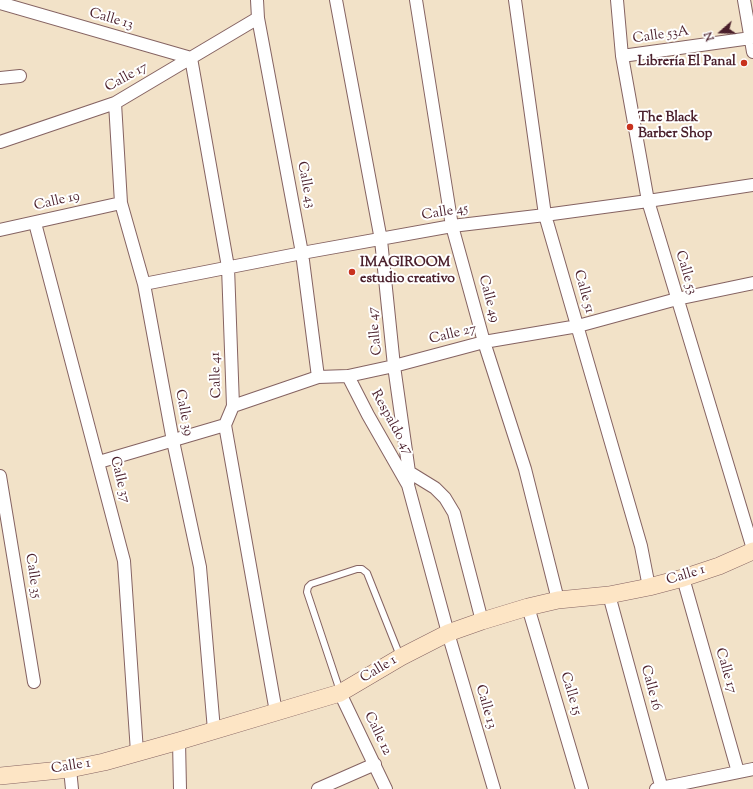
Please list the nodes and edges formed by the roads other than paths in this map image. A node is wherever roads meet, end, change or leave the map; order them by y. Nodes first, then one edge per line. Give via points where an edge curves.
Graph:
1 (257, 0) edge
2 (336, 0) edge
3 (416, 0) edge
4 (515, 0) edge
5 (617, 0) edge
6 (744, 0) edge
7 (0, 3) edge
8 (258, 18) junction
9 (751, 38) junction
10 (753, 52) edge
11 (622, 56) junction
12 (191, 58) junction
13 (20, 76) dead end
14 (0, 78) edge
15 (115, 103) junction
16 (0, 142) edge
17 (753, 184) edge
18 (648, 201) junction
19 (121, 203) junction
20 (545, 215) junction
21 (35, 222) junction
22 (452, 226) junction
23 (0, 230) edge
24 (381, 240) junction
25 (302, 253) junction
26 (228, 267) junction
27 (144, 284) junction
28 (753, 284) edge
29 (677, 300) junction
30 (578, 326) junction
31 (484, 342) junction
32 (394, 366) junction
33 (348, 376) junction
34 (318, 377) junction
35 (233, 406) junction
36 (225, 426) junction
37 (173, 441) junction
38 (99, 462) junction
39 (409, 472) junction
40 (0, 476) edge
41 (408, 485) junction
42 (753, 550) edge
43 (683, 578) junction
44 (649, 587) junction
45 (609, 595) junction
46 (558, 600) junction
47 (528, 608) junction
48 (482, 621) junction
49 (448, 633) junction
50 (401, 657) junction
51 (34, 682) dead end
52 (340, 693) junction
53 (276, 712) junction
54 (214, 730) junction
55 (179, 741) junction
56 (137, 752) junction
57 (375, 764) junction
58 (70, 769) junction
59 (753, 769) edge
60 (738, 772) junction
61 (0, 776) edge
62 (660, 788) edge
63 (72, 789) edge
64 (180, 789) edge
65 (318, 789) edge
66 (386, 789) edge
67 (494, 789) edge
68 (582, 789) edge

1 - 8 street, Calle 43
2 - 24 street, Calle 47
3 - 22 street, Calle 49
4 - 20 street, Calle 51
5 - 11 street, Calle 53
6 - 9 street
7 - 12 street, Calle 13
8 - 12 street, Calle 17
8 - 25 street, Calle 43
9 - 10 street
9 - 11 street, Calle 53A
11 - 18 street, Calle 53
12 - 15 street, Calle 17
12 - 26 street, Calle 41
13 - 14 street
15 - 16 street, Calle 17
15 - 19 street, Calle 39
17 - 18 street, Calle 45
18 - 20 street, Calle 45
18 - 29 street, Calle 53
19 - 21 street, Calle 19
19 - 27 street, Calle 39
20 - 22 street, Calle 45
20 - 30 street, Calle 51
21 - 23 street, Calle 19
21 - 38 street, Calle 37
22 - 24 street, Calle 45
22 - 31 street, Calle 49
24 - 25 street, Calle 45
24 - 32 street, Calle 47
25 - 26 street, Calle 45
25 - 34 street, Calle 43
26 - 27 street, Calle 45
26 - 35 street, Calle 41
27 - 37 street, Calle 39
28 - 29 street, Calle 27
29 - 30 street, Calle 27
29 - 42 street, Calle 53
30 - 31 street, Calle 27
30 - 44 street, Calle 51 via 641,546
31 - 32 street, Calle 27
31 - 46 street, Calle 49 via 525,469
32 - 33 street, Calle 27
32 - 39 street, Calle 47
33 - 34 street, Calle 27
33 - 41 street, Respaldo 47
34 - 35 street, Calle 27
35 - 36 street, Calle 41
36 - 37 street
36 - 53 street
37 - 38 street
37 - 54 street, Calle 39 via 200,567
38 - 56 street, Calle 37 via 124,561
39 - 41 street, Calle 47
39 - 48 street via 435,488 454,513
40 - 51 street, Calle 35
41 - 49 street, Calle 47
42 - 43 street, Calle 1 via 719,566
43 - 44 street, Calle 1
43 - 60 street, Calle 17
44 - 45 street, Calle 1
45 - 46 street, Calle 1
45 - 62 street, Calle 16
46 - 47 street, Calle 1
47 - 48 street, Calle 1
47 - 68 street, Calle 15
48 - 49 street, Calle 1
49 - 50 street, Calle 1
49 - 67 street, Calle 13
50 - 52 street, Calle 1
50 - 52 lane via 366,573 362,569 357,568 311,584 307,592
52 - 53 street, Calle 1
52 - 57 street, Calle 12
53 - 54 street, Calle 1
54 - 55 street, Calle 1
55 - 56 street, Calle 1
55 - 64 street
56 - 58 street, Calle 1
57 - 65 street
57 - 66 street, Calle 12
58 - 61 street, Calle 1
58 - 63 street
59 - 60 street
60 - 62 street

